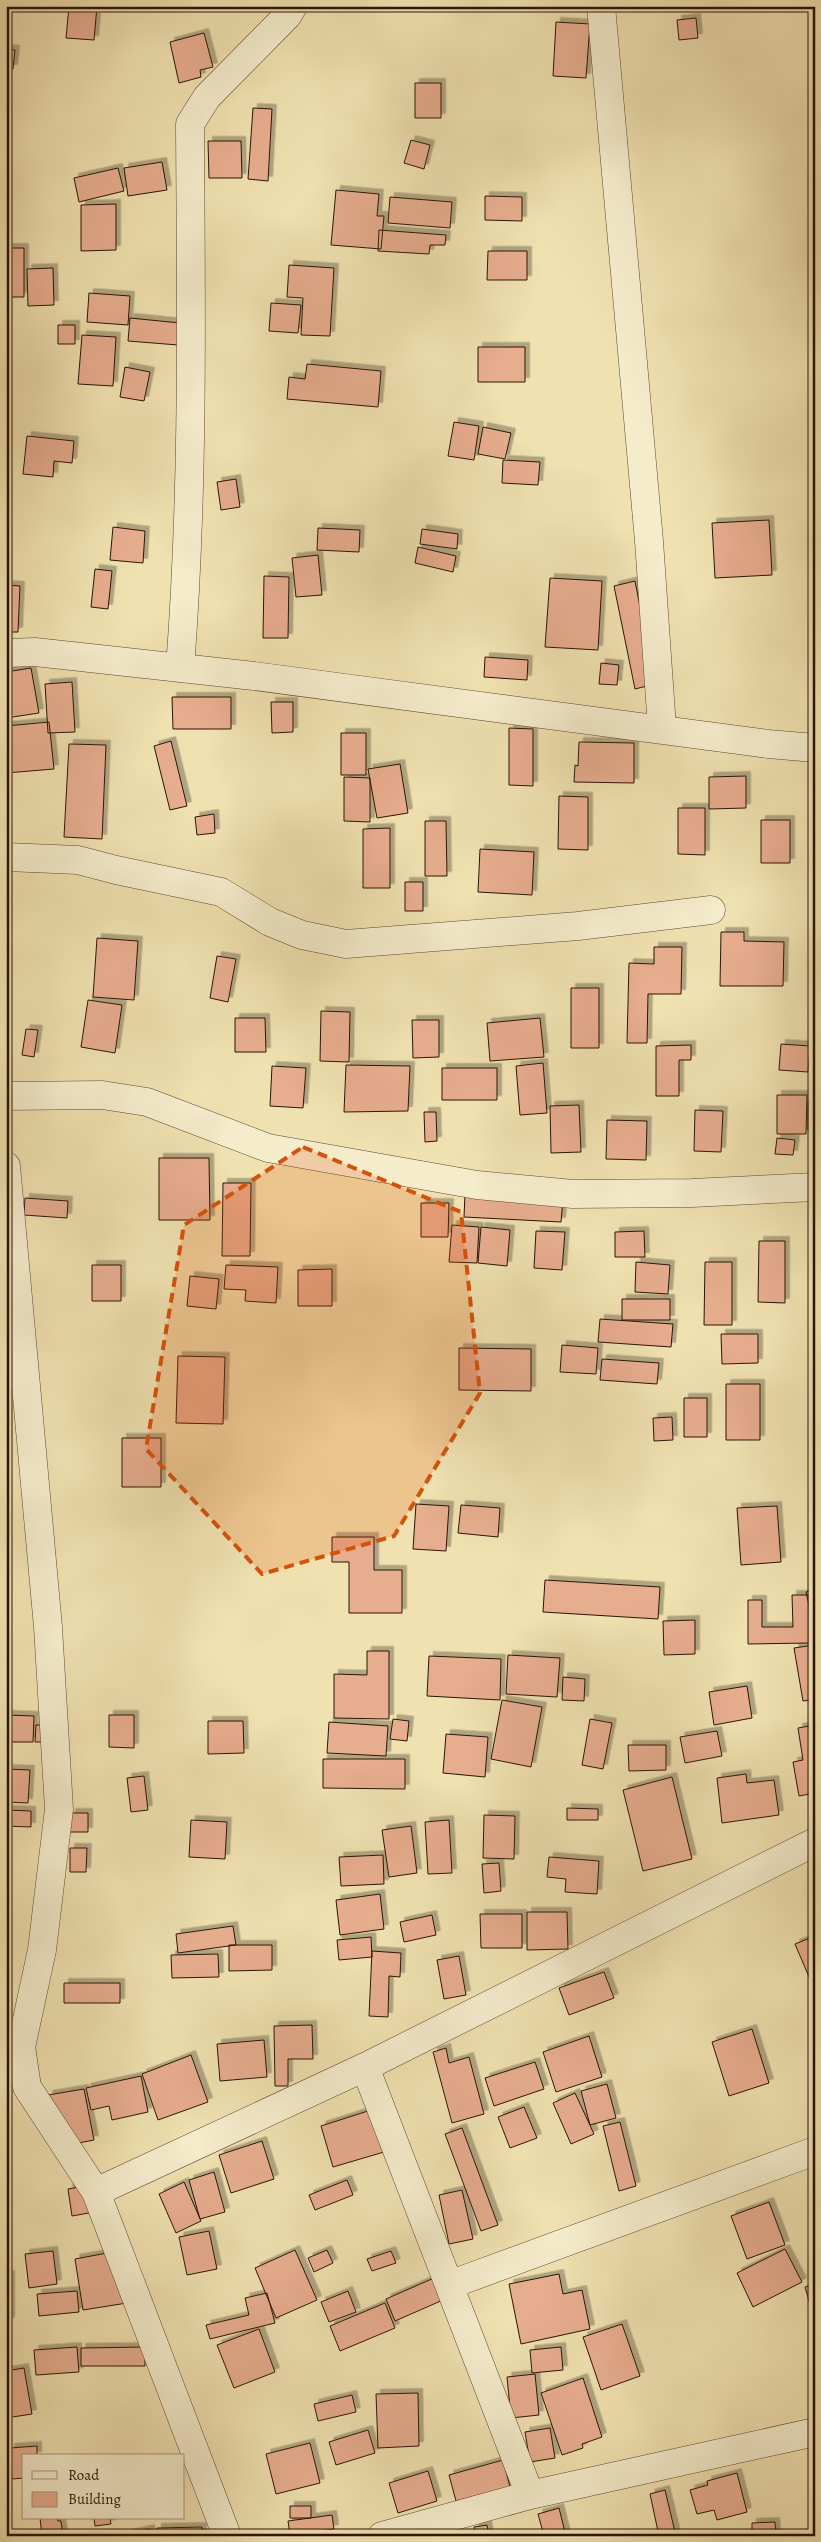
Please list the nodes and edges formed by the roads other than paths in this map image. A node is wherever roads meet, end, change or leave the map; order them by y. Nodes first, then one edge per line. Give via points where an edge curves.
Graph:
1 (293, 6) edge
2 (601, 6) edge
3 (6, 653) edge
4 (180, 668) junction
5 (662, 728) junction
6 (815, 748) edge
7 (6, 857) edge
8 (712, 910) dead end
9 (6, 1096) edge
10 (6, 1166) edge
11 (815, 1187) edge
12 (16, 1387) edge
13 (815, 1842) edge
14 (366, 2067) junction
15 (815, 2151) edge
16 (96, 2192) junction
17 (449, 2285) junction
18 (815, 2432) edge
19 (530, 2495) junction
20 (227, 2536) edge
21 (382, 2536) edge

1 - 4 street via 287,16 207,97 190,124 191,471
2 - 5 street via 649,541
3 - 4 street via 35,652
4 - 5 street
5 - 6 street
7 - 8 street via 78,860 221,892 270,922 302,935 346,944 578,926
9 - 11 street via 102,1095 147,1102 268,1148 477,1184 573,1194
10 - 12 street
12 - 16 street via 48,1627 59,1809 42,1950 21,2047 28,2087
13 - 14 street
14 - 16 street
14 - 17 street
15 - 17 street
16 - 20 street
17 - 19 street
18 - 19 street
19 - 21 street

